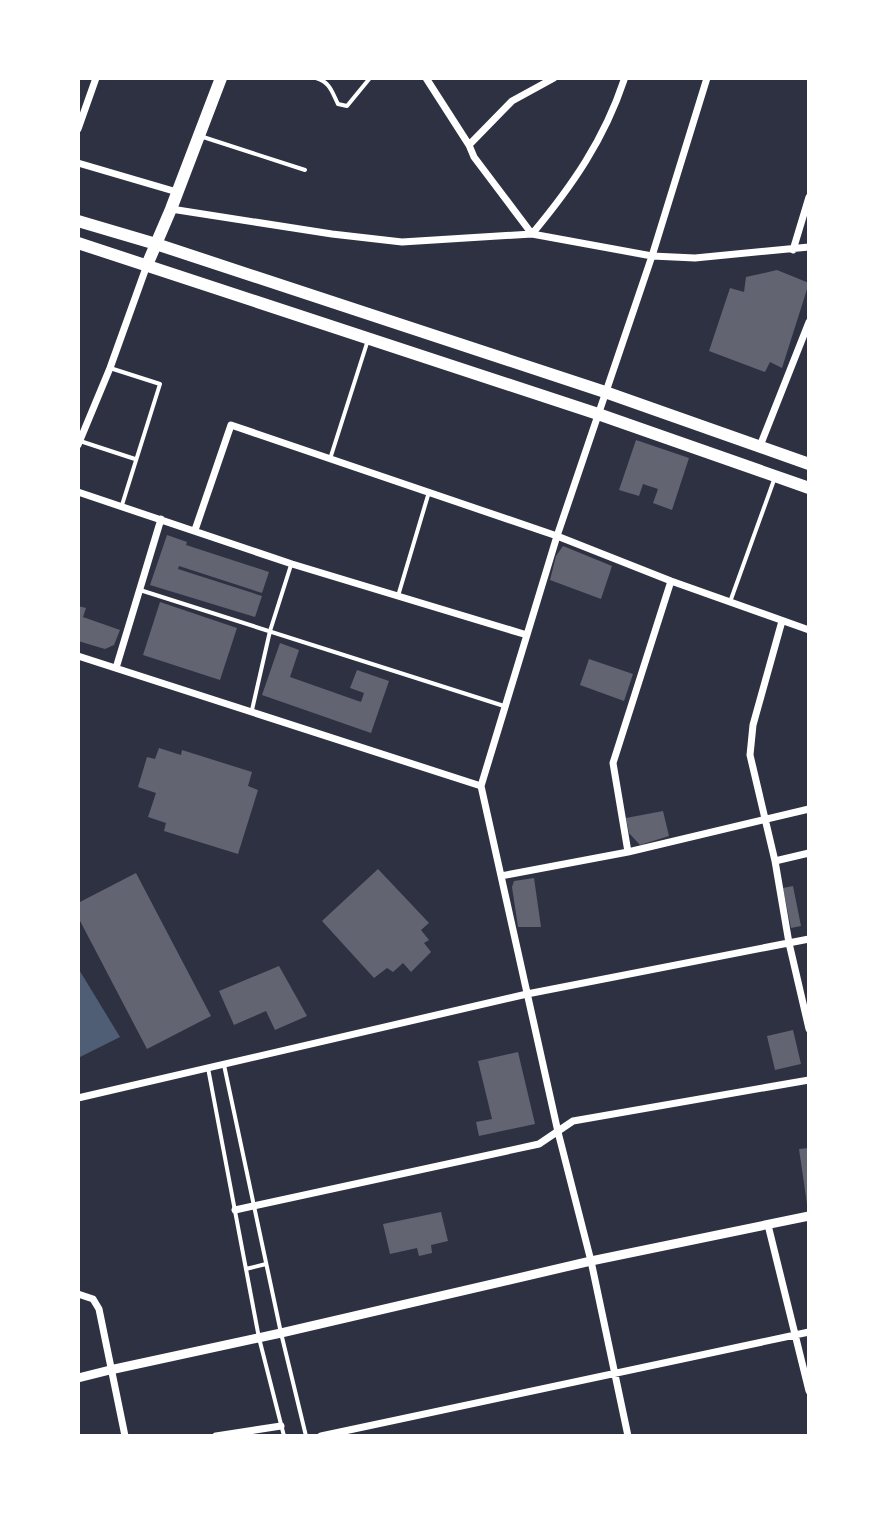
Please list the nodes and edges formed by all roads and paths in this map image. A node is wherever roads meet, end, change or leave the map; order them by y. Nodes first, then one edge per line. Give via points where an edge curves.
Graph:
1 (96, 78) edge
2 (221, 78) edge
3 (316, 78) edge
4 (370, 78) edge
5 (426, 78) edge
6 (554, 78) edge
7 (707, 78) edge
8 (624, 80) dead end
9 (78, 129) edge
10 (199, 136) junction
11 (469, 145) junction
12 (78, 163) edge
13 (305, 170) dead end
14 (177, 192) junction
15 (809, 197) edge
16 (171, 209) junction
17 (78, 221) edge
18 (532, 234) junction
19 (78, 243) edge
20 (156, 244) junction
21 (809, 247) edge
22 (793, 250) junction
23 (652, 256) junction
24 (147, 265) junction
25 (809, 322) edge
26 (368, 339) junction
27 (110, 368) junction
28 (605, 392) junction
29 (598, 414) junction
30 (79, 443) edge
31 (760, 446) junction
32 (135, 459) junction
33 (330, 459) junction
34 (809, 464) edge
35 (776, 476) junction
36 (809, 488) edge
37 (78, 492) edge
38 (429, 492) junction
39 (122, 505) junction
40 (161, 519) junction
41 (195, 530) junction
42 (557, 536) junction
43 (292, 564) junction
44 (671, 581) junction
45 (140, 590) junction
46 (398, 596) junction
47 (730, 602) junction
48 (782, 621) junction
49 (809, 630) edge
50 (270, 631) junction
51 (527, 635) junction
52 (78, 656) edge
53 (116, 668) junction
54 (505, 707) junction
55 (251, 713) junction
56 (481, 786) junction
57 (809, 809) edge
58 (764, 819) junction
59 (628, 852) junction
60 (809, 853) edge
61 (775, 861) junction
62 (501, 876) junction
63 (809, 939) edge
64 (789, 943) junction
65 (527, 994) junction
66 (809, 1029) edge
67 (224, 1065) junction
68 (208, 1068) junction
69 (809, 1080) edge
70 (78, 1098) edge
71 (558, 1132) junction
72 (254, 1206) junction
73 (235, 1210) junction
74 (809, 1216) edge
75 (768, 1225) junction
76 (591, 1261) junction
77 (266, 1264) junction
78 (246, 1269) junction
79 (78, 1294) edge
80 (809, 1332) edge
81 (281, 1333) junction
82 (795, 1335) junction
83 (259, 1338) junction
84 (110, 1370) junction
85 (615, 1373) junction
86 (78, 1378) edge
87 (809, 1391) edge
88 (281, 1426) junction
89 (125, 1436) edge
90 (216, 1436) edge
91 (284, 1436) edge
92 (306, 1436) edge
93 (321, 1436) edge
94 (628, 1436) edge

1 - 9 street
2 - 10 main road
3 - 4 lane via 328,84 338,104 347,106
5 - 11 street
6 - 11 street via 512,101
7 - 23 street
8 - 18 street via 584,166
10 - 13 lane
10 - 14 main road
11 - 18 street
12 - 14 street
14 - 16 main road
15 - 22 street
16 - 18 street via 402,242
16 - 20 main road
17 - 20 main road
18 - 23 street
19 - 24 main road
20 - 24 main road
20 - 28 main road
21 - 22 street
22 - 23 street
23 - 28 street
24 - 26 main road
24 - 27 street
25 - 31 street
26 - 29 main road
26 - 33 lane
27 - 30 street
27 - 32 lane via 160,384
28 - 29 street
28 - 31 main road
29 - 35 main road
29 - 42 street
30 - 32 lane
31 - 34 main road
32 - 39 lane
33 - 38 street
33 - 41 street via 231,425
35 - 36 main road
35 - 47 lane
37 - 39 street
38 - 42 street
38 - 46 lane
39 - 40 street
40 - 41 street
40 - 45 street
41 - 43 street
42 - 44 street
42 - 51 street
43 - 46 street
43 - 50 lane
44 - 47 street
44 - 59 street via 613,763
45 - 50 lane
45 - 53 street
46 - 51 street
47 - 48 street
48 - 49 street
48 - 58 street via 753,725 750,755
50 - 54 lane
50 - 55 lane
51 - 54 street
52 - 53 street
53 - 55 street
54 - 56 street
55 - 56 street
56 - 62 street
57 - 58 street
58 - 59 street
58 - 61 street
59 - 62 street
60 - 61 street
61 - 64 street
62 - 65 street
63 - 64 street
64 - 65 street
64 - 66 street
65 - 67 street
65 - 71 street
67 - 68 street
67 - 72 lane
68 - 70 street
68 - 73 lane
69 - 71 street via 573,1121
71 - 72 street via 539,1144
71 - 76 street
72 - 73 street
72 - 77 lane
73 - 78 lane
74 - 75 street
75 - 76 street
75 - 82 street
76 - 81 street
76 - 85 street
77 - 78 lane
77 - 81 lane
78 - 83 lane
79 - 84 street via 93,1299 99,1309
80 - 82 street
81 - 83 street
81 - 92 lane
82 - 85 street
82 - 87 street
83 - 84 street
83 - 88 lane
84 - 86 street
84 - 89 street
85 - 93 street
85 - 94 street
88 - 90 street
88 - 91 lane

